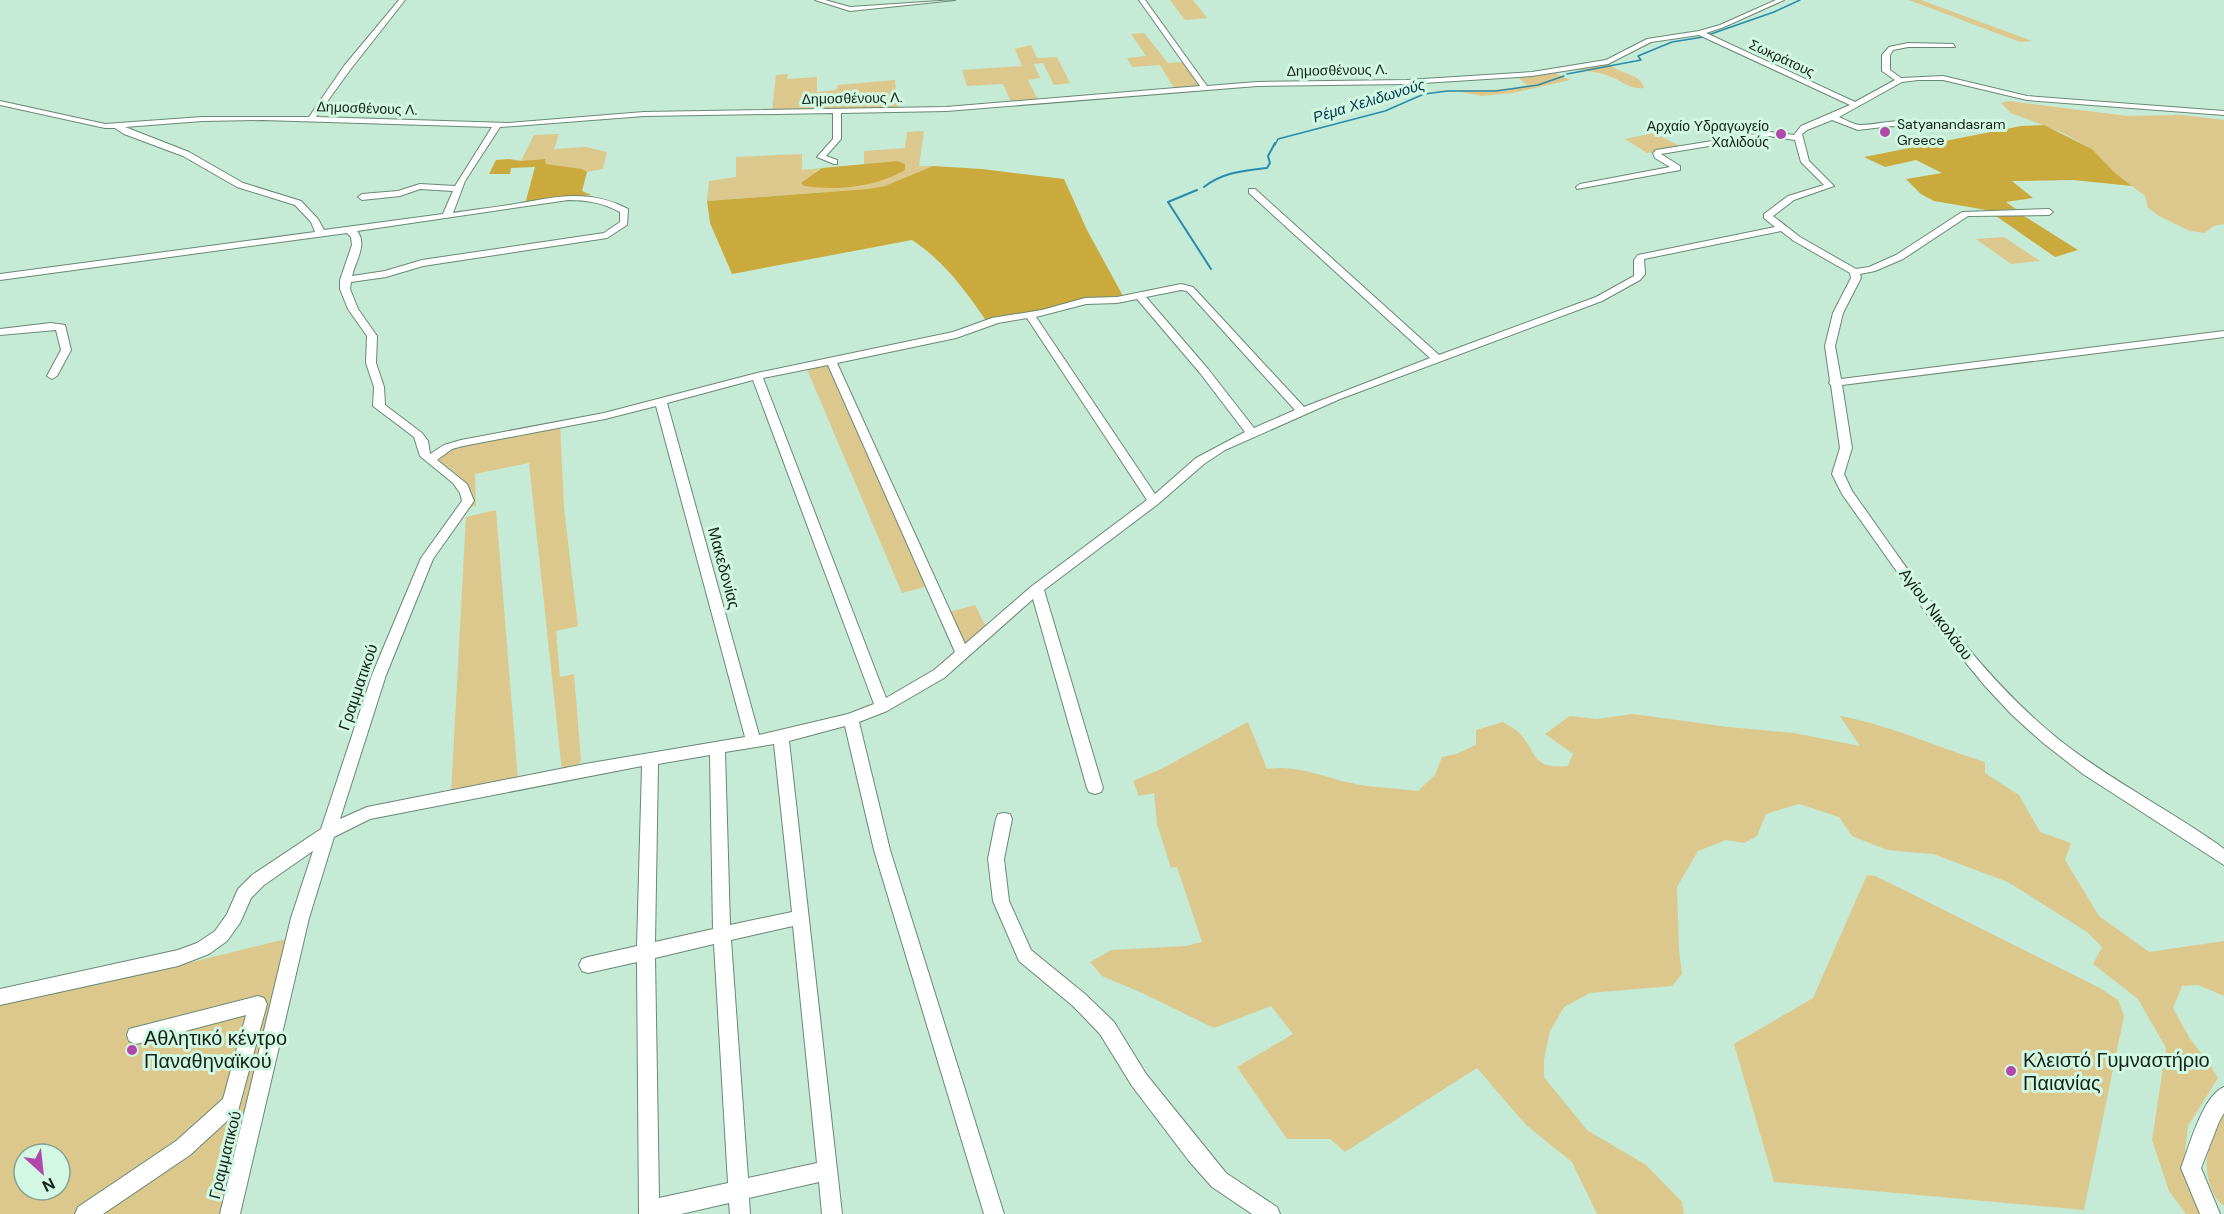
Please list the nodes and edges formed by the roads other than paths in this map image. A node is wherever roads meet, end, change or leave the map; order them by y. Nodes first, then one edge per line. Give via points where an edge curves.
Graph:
1 (402, 0) edge
2 (818, 0) edge
3 (952, 0) edge
4 (1142, 0) edge
5 (1781, 0) edge
6 (1700, 33) junction
7 (1953, 46) dead end
8 (1900, 80) junction
9 (1204, 87) junction
10 (0, 103) edge
11 (1855, 105) junction
12 (837, 111) junction
13 (2224, 113) edge
14 (1832, 117) junction
15 (312, 119) junction
16 (497, 125) junction
17 (1915, 125) dead end
18 (118, 126) junction
19 (1798, 138) junction
20 (834, 162) dead end
21 (1580, 187) dead end
22 (458, 189) junction
23 (1252, 191) dead end
24 (362, 197) dead end
25 (2049, 212) dead end
26 (447, 216) junction
27 (1781, 228) junction
28 (350, 229) junction
29 (320, 232) junction
30 (1855, 272) junction
31 (0, 276) edge
32 (345, 280) junction
33 (1138, 296) junction
34 (1030, 315) junction
35 (0, 332) edge
36 (2224, 334) edge
37 (1436, 358) junction
38 (831, 360) junction
39 (52, 376) dead end
40 (757, 376) junction
41 (1834, 383) junction
42 (661, 402) junction
43 (1302, 411) junction
44 (1252, 432) junction
45 (429, 460) junction
46 (1154, 501) junction
47 (1037, 589) junction
48 (962, 653) junction
49 (882, 707) junction
50 (851, 719) junction
51 (782, 737) junction
52 (754, 743) junction
53 (717, 749) junction
54 (650, 759) junction
55 (1095, 788) dead end
56 (1004, 819) dead end
57 (328, 833) junction
58 (2216, 844) edge
59 (2224, 858) edge
60 (801, 917) junction
61 (722, 936) junction
62 (646, 951) junction
63 (588, 966) dead end
64 (0, 997) edge
65 (136, 1035) dead end
66 (2224, 1096) edge
67 (828, 1170) junction
68 (739, 1190) junction
69 (649, 1212) edge
70 (85, 1214) edge
71 (230, 1214) edge
72 (740, 1214) edge
73 (832, 1214) edge
74 (994, 1214) edge
75 (1269, 1214) edge
76 (2210, 1214) edge

1 - 15 street
2 - 3 street via 850,9
4 - 9 street
5 - 6 street, Δημοσθένους Λ.
6 - 9 street, Δημοσθένους Λ. via 1649,40 1608,62 1544,72 1407,82
6 - 11 street, Σωκράτους
7 - 8 street via 1891,48 1886,55 1886,70
8 - 11 street
8 - 13 street via 1943,78 2027,98
9 - 12 street, Δημοσθένους Λ. via 946,109
10 - 18 street, Δημοσθένους Λ. via 96,125
11 - 14 street
12 - 16 street, Δημοσθένους Λ. via 644,114
12 - 20 street via 837,139 821,157
14 - 17 street via 1858,128
14 - 19 street via 1804,128
15 - 16 street, Δημοσθένους Λ.
15 - 18 street, Δημοσθένους Λ. via 202,119
16 - 22 street
18 - 29 street via 186,154 240,185 298,203
19 - 21 street via 1768,134 1659,152 1656,154 1677,168
19 - 27 street via 1805,162 1830,186 1797,195 1771,212 1767,216
22 - 24 street via 404,189 400,193
22 - 26 street
23 - 37 street
25 - 30 street via 1966,213 1902,258
26 - 28 street
26 - 32 street via 581,196 622,208 626,214 624,223 607,235 422,263
27 - 30 street
27 - 37 street via 1641,257 1640,274 1616,291 1547,320
28 - 29 street
28 - 32 street via 357,245
29 - 31 street
30 - 41 street, Αγίου Νικολάου via 1856,278 1833,327 1830,346
32 - 45 street, Γραμματικού via 353,309 372,336 371,363 379,387 379,406 418,435
33 - 34 street via 1085,301
33 - 43 street via 1181,286 1190,289
33 - 44 street
34 - 38 street via 996,320 945,338
34 - 46 street
35 - 39 street via 61,327 66,350
36 - 41 street
37 - 43 street
38 - 40 street
38 - 48 street
40 - 42 street
40 - 49 street
41 - 58 street, Αγίου Νικολάου via 1846,448 1838,474 1846,491 1976,666 2048,739 2132,799
42 - 45 street via 461,443
42 - 52 street, Μακεδονίας
43 - 44 street
44 - 46 street via 1200,461
45 - 57 street, Γραμματικού via 461,483 468,501 427,558 379,675
46 - 47 street
47 - 48 street
47 - 55 street
48 - 49 street via 939,674
49 - 50 street
50 - 51 street
50 - 74 street via 882,849
51 - 52 street
51 - 60 street
52 - 53 street
53 - 54 street
53 - 61 street
54 - 57 street via 380,809
54 - 62 street
56 - 75 street via 996,859 1001,901 1025,955 1107,1028 1140,1080 1219,1180
57 - 64 street via 250,887 225,931 203,949 178,958
57 - 71 street, Γραμματικού via 286,970
58 - 59 street, Αγίου Νικολάου
60 - 61 street
60 - 67 street
61 - 62 street
61 - 68 street
62 - 63 street
62 - 69 street
65 - 70 street via 258,1005 231,1104 183,1148
66 - 76 street via 2211,1116 2191,1168
67 - 68 street
67 - 73 street
68 - 69 street
68 - 72 street

